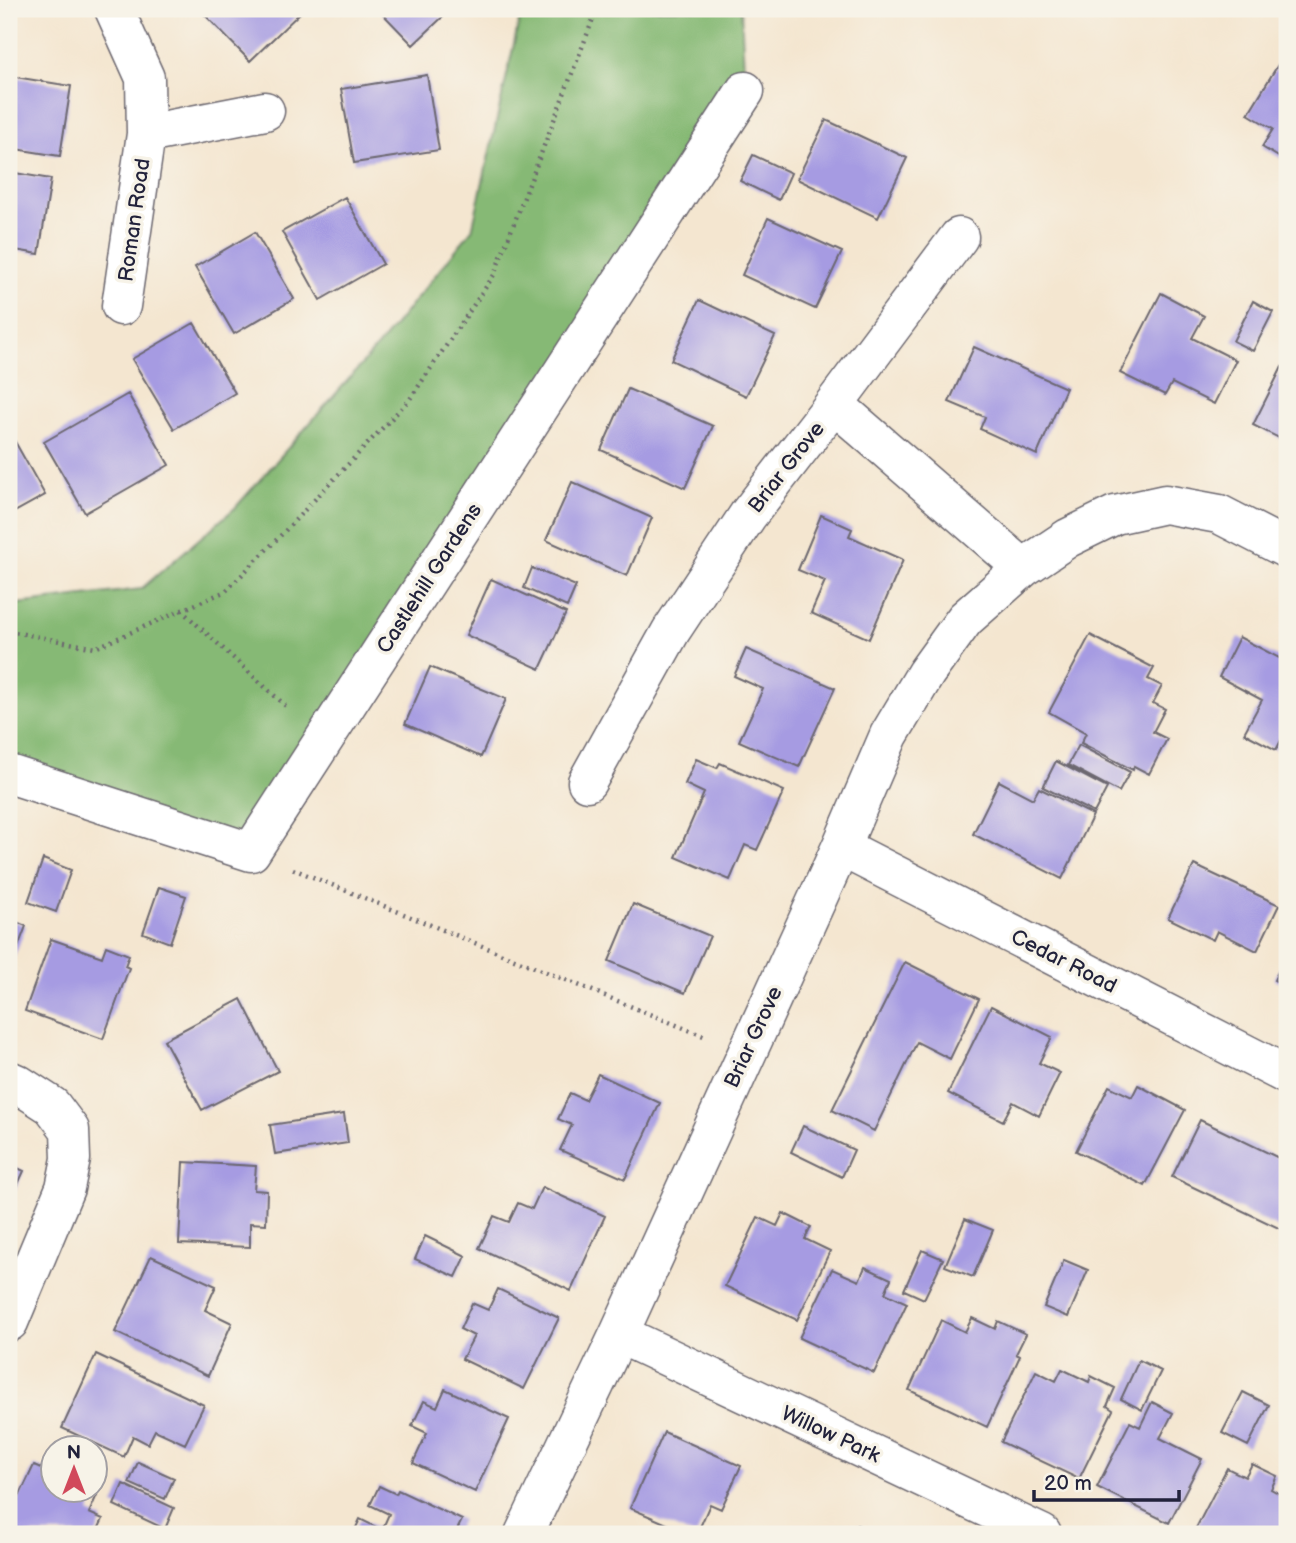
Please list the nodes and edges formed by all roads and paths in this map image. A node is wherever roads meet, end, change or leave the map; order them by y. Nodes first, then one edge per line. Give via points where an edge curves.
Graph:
1 (114, 9) edge
2 (597, 9) edge
3 (745, 91) dead end
4 (265, 111) dead end
5 (146, 134) junction
6 (959, 237) dead end
7 (121, 306) dead end
8 (834, 404) junction
9 (1287, 549) edge
10 (1023, 568) junction
11 (181, 610) junction
12 (9, 631) edge
13 (323, 741) junction
14 (9, 774) edge
15 (587, 782) dead end
16 (841, 847) junction
17 (251, 852) junction
18 (745, 1054) junction
19 (1287, 1075) edge
20 (9, 1080) edge
21 (9, 1322) edge
22 (619, 1334) junction
23 (524, 1534) edge
24 (1040, 1534) edge

1 - 5 street, Roman Road via 145,78
2 - 11 path via 494,275 410,399 226,591
3 - 13 street, Castlehill Gardens
4 - 5 street, Roman Road
5 - 7 street, Roman Road
6 - 8 street, Briar Grove
8 - 10 street, Briar Grove
8 - 15 street, Briar Grove via 748,514 671,631
9 - 10 street, Briar Grove via 1219,514 1165,504 1115,514
10 - 16 street, Briar Grove via 965,619 926,673 889,735
11 - 12 path via 95,648
11 - 13 path
13 - 17 street, Castlehill Gardens
14 - 17 street
16 - 18 street, Briar Grove
16 - 19 street, Cedar Road
17 - 18 path
18 - 22 street, Briar Grove
20 - 21 street via 52,1106 70,1130 71,1159 65,1188
22 - 23 street, Briar Grove
22 - 24 street, Willow Park

